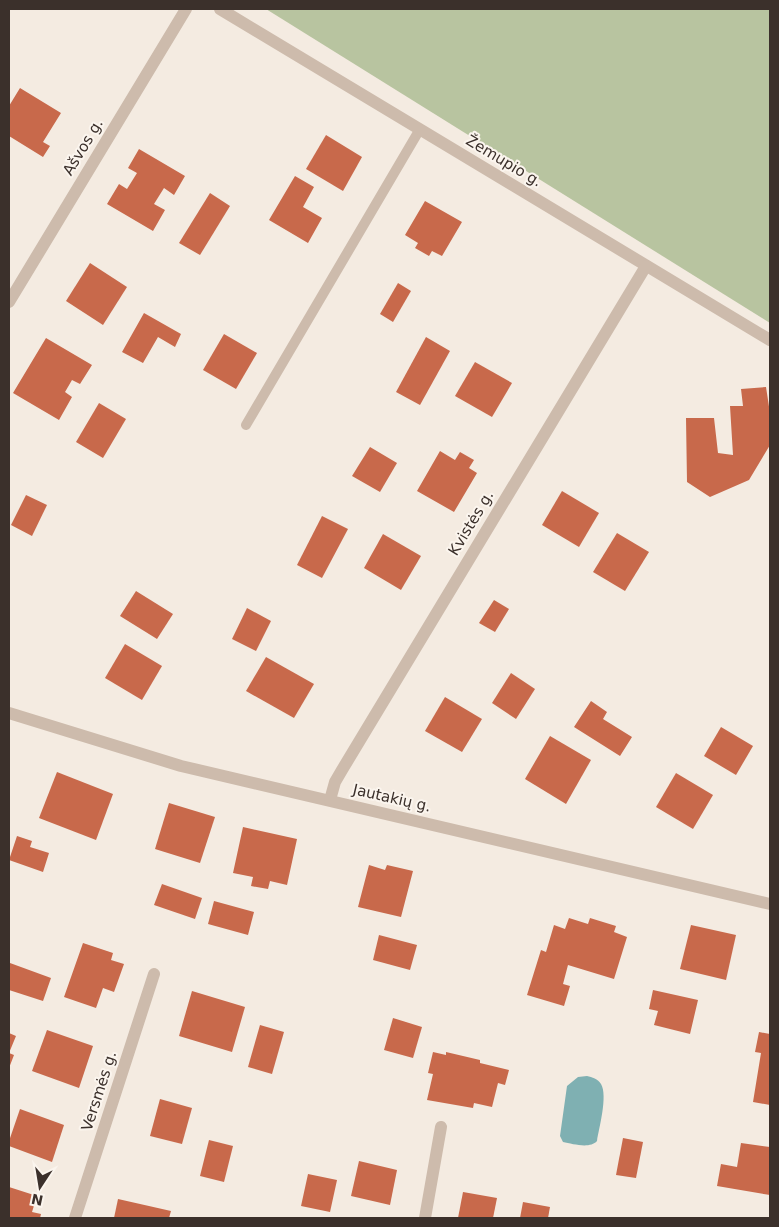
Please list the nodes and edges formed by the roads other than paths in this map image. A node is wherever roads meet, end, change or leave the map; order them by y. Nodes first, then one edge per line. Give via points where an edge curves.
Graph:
1 (186, 9) edge
2 (220, 9) edge
3 (420, 129) junction
4 (646, 266) junction
5 (9, 302) edge
6 (770, 340) edge
7 (246, 425) dead end
8 (9, 713) edge
9 (330, 800) junction
10 (770, 904) edge
11 (154, 974) dead end
12 (441, 1127) dead end
13 (75, 1218) edge
14 (425, 1218) edge

1 - 5 street, Ašvos g.
2 - 3 street, Žemupio g.
3 - 4 street, Žemupio g.
3 - 7 lane
4 - 6 street, Žemupio g.
4 - 9 street, Kvistės g. via 342,770
8 - 9 street, Jautakių g. via 181,766
9 - 10 street, Jautakių g.
11 - 13 street, Versmės g.
12 - 14 street

